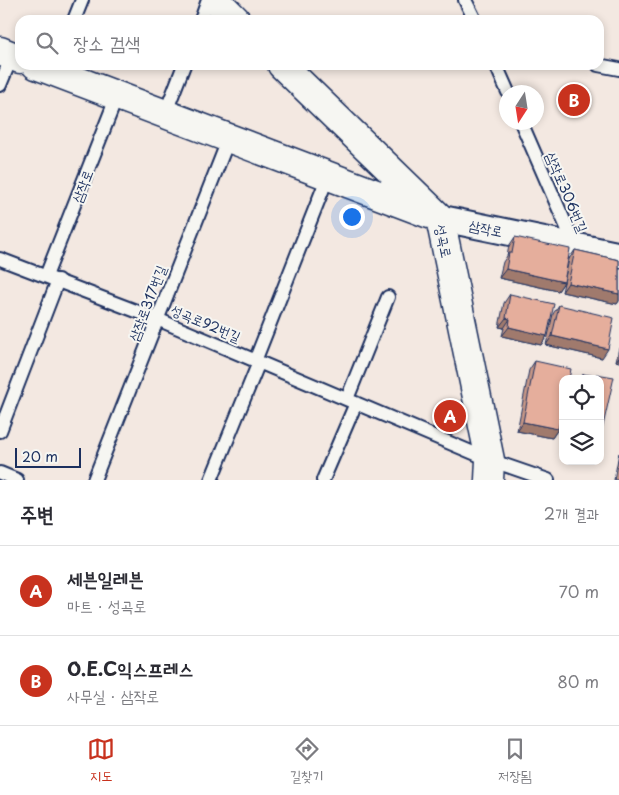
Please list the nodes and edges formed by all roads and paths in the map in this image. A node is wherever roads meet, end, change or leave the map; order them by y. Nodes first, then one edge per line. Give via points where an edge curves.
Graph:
1 (82, 0) edge
2 (208, 0) edge
3 (216, 0) edge
4 (465, 0) edge
5 (76, 15) edge
6 (203, 15) edge
7 (231, 15) edge
8 (472, 15) edge
9 (604, 66) edge
10 (619, 69) edge
11 (19, 70) edge
12 (52, 70) edge
13 (182, 70) edge
14 (287, 70) edge
15 (498, 70) edge
16 (0, 85) edge
17 (505, 85) edge
18 (117, 96) junction
19 (165, 114) junction
20 (524, 130) edge
21 (229, 138) junction
22 (328, 176) junction
23 (440, 218) junction
24 (574, 246) junction
25 (619, 255) edge
26 (0, 259) edge
27 (52, 278) junction
28 (388, 297) dead end
29 (158, 319) junction
30 (257, 361) junction
31 (351, 401) junction
32 (0, 431) edge
33 (489, 470) edge
34 (0, 473) edge
35 (17, 480) edge
36 (94, 480) edge
37 (210, 480) edge
38 (323, 480) edge
39 (548, 480) edge

1 - 5 lane
2 - 6 lane
3 - 7 street
4 - 8 lane
9 - 10 lane
11 - 16 lane, 삼작로
12 - 18 street, 삼작로
13 - 19 lane
14 - 23 street, 성곡로
15 - 17 lane
18 - 19 street, 삼작로
18 - 27 lane, 삼작로
19 - 21 street, 삼작로
20 - 24 lane, 삼작로306번길
21 - 22 street, 삼작로
21 - 29 lane, 삼작로317번길
22 - 23 street, 삼작로
22 - 30 lane
23 - 24 street, 삼작로
23 - 33 street, 성곡로
24 - 25 street, 삼작로
26 - 27 lane, 성곡로92번길
27 - 29 lane, 성곡로92번길
27 - 32 lane
28 - 31 lane
29 - 30 lane, 성곡로92번길
29 - 36 lane, 삼작로317번길
30 - 31 lane, 성곡로92번길
30 - 37 lane
31 - 33 lane, 성곡로92번길
31 - 38 lane
33 - 39 lane, 성곡로92번길
34 - 35 lane

